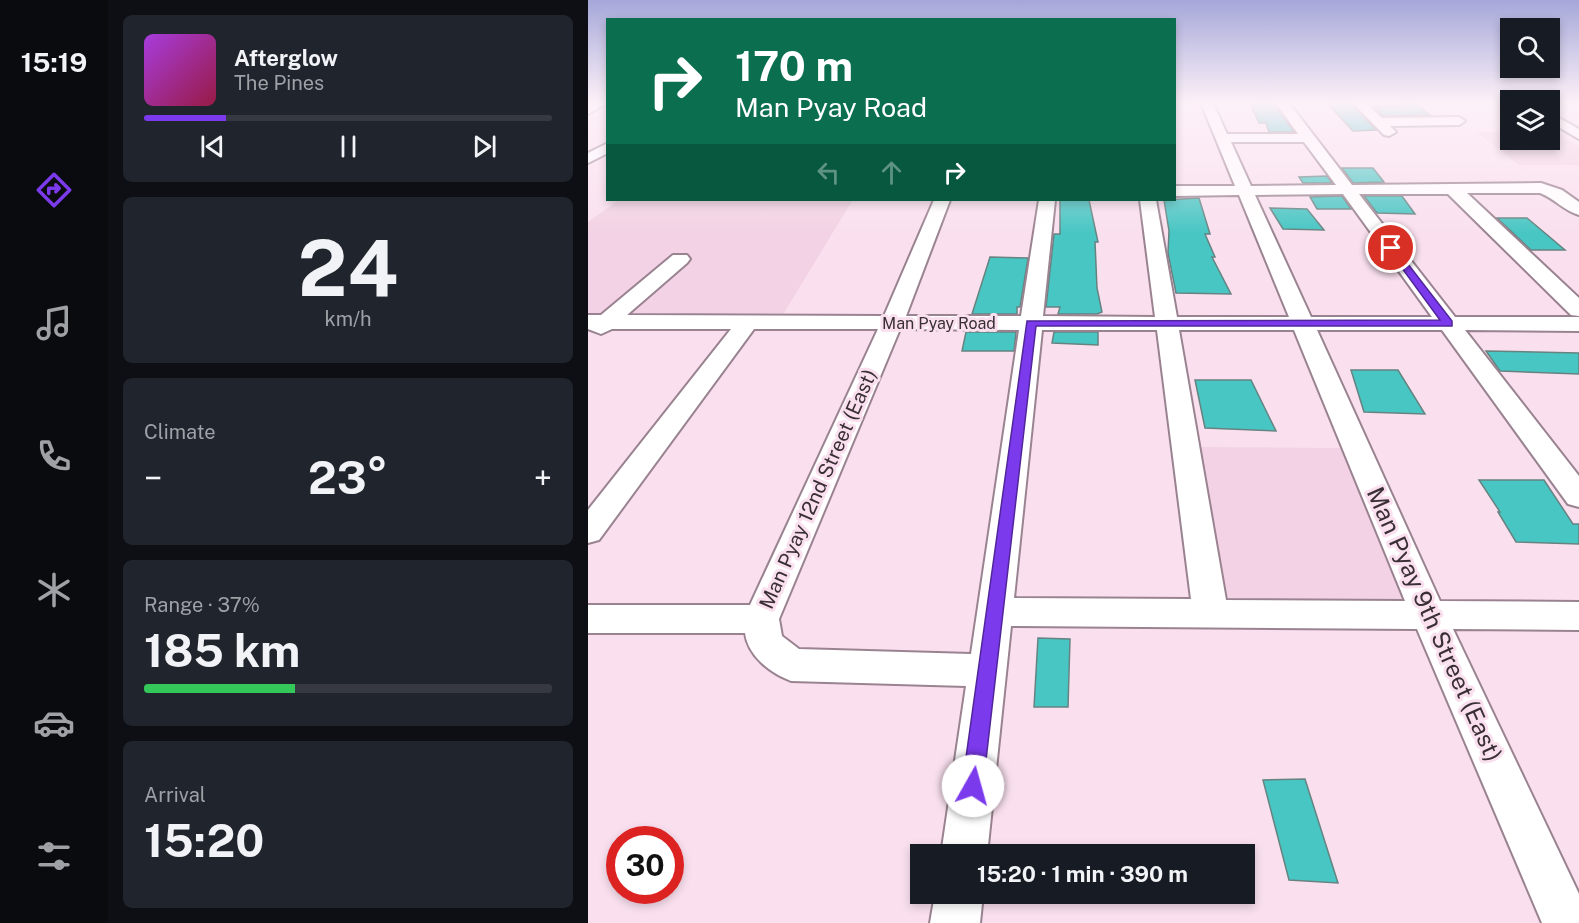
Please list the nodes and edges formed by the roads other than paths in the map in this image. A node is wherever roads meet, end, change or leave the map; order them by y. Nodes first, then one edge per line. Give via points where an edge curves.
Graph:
1 (606, 146) edge
2 (1226, 146) edge
3 (1314, 146) edge
4 (588, 159) edge
5 (1348, 190) junction
6 (1454, 190) junction
7 (1176, 191) edge
8 (1246, 191) junction
9 (942, 201) edge
10 (1047, 201) edge
11 (1148, 201) edge
12 (1579, 210) edge
13 (680, 259) dead end
14 (1579, 310) edge
15 (597, 322) edge
16 (748, 322) junction
17 (892, 323) junction
18 (1031, 323) junction
19 (1167, 323) junction
20 (1304, 323) junction
21 (1448, 324) junction
22 (1579, 324) edge
23 (588, 339) edge
24 (1579, 497) edge
25 (588, 532) edge
26 (994, 612) junction
27 (1211, 614) junction
28 (1430, 615) junction
29 (1579, 615) edge
30 (588, 619) edge
31 (761, 619) junction
32 (987, 671) junction
33 (965, 844) edge
34 (958, 904) edge
35 (955, 923) edge
36 (1568, 923) edge

1 - 4 street
2 - 8 street, Man Pyay 9th Street (East)
3 - 5 street
5 - 6 street
5 - 8 street
5 - 21 street
6 - 12 street via 1549,190
6 - 14 street
7 - 8 street
8 - 20 street, Man Pyay 9th Street (East)
9 - 17 street, Man Pyay 12nd Street (East)
10 - 18 street
11 - 19 street
13 - 15 street
15 - 16 street, Man Pyay Road
15 - 23 street
16 - 17 street, Man Pyay Road
16 - 25 street
17 - 18 street, Man Pyay Road
17 - 31 street, Man Pyay 12nd Street (East)
18 - 19 street, Man Pyay Road
18 - 26 street
19 - 20 street, Man Pyay Road
19 - 27 street
20 - 21 street, Man Pyay Road
20 - 28 street, Man Pyay 9th Street (East)
21 - 22 street, Man Pyay Road
21 - 24 street
26 - 27 street
26 - 32 street
27 - 28 street
28 - 29 street
28 - 36 street, Man Pyay 9th Street (East)
30 - 31 street
31 - 32 street, Man Pyay 12nd Street (East) via 765,643 791,664
32 - 33 street
34 - 35 street

